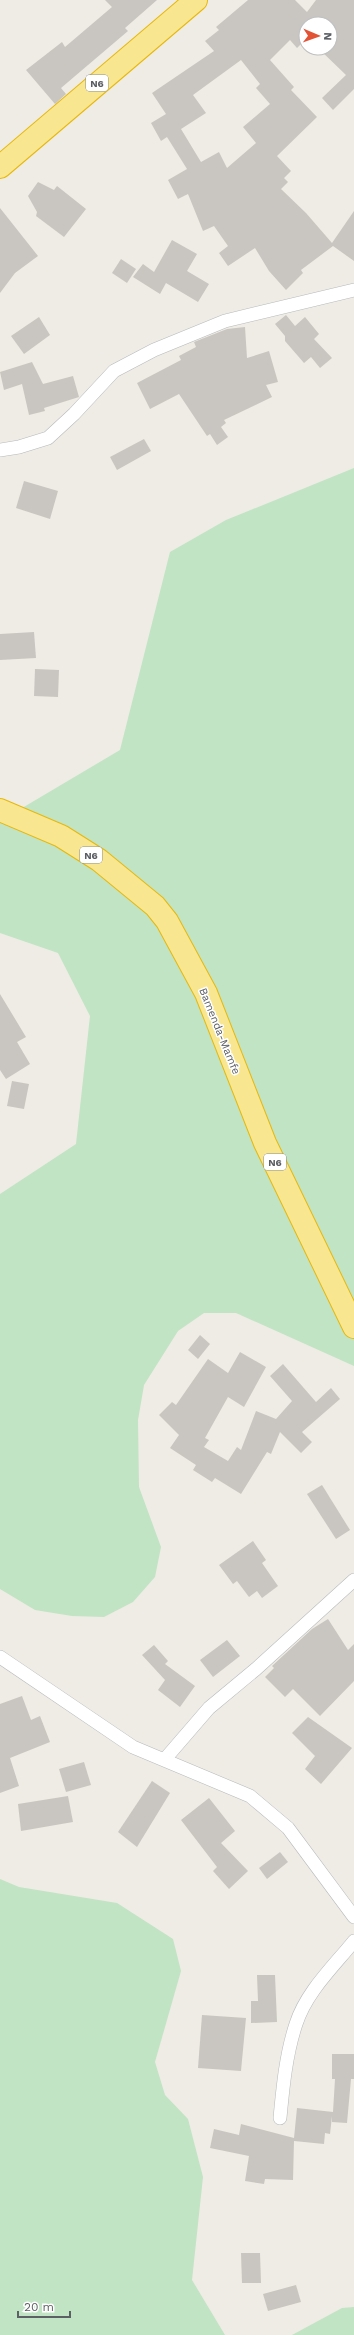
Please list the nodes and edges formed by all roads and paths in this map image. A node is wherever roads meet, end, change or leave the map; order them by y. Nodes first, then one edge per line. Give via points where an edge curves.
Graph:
1 (196, 0) edge
2 (0, 167) edge
3 (354, 290) edge
4 (0, 450) edge
5 (0, 810) edge
6 (354, 1327) edge
7 (354, 1580) edge
8 (0, 1657) edge
9 (165, 1759) junction
10 (354, 1917) edge
11 (354, 1941) edge
12 (280, 2118) dead end

1 - 2 highway, N6
3 - 4 street via 225,321 154,350 114,371 48,438
5 - 6 highway, Bamenda-Mamfe / N6 via 61,836 99,860 155,906 167,921 206,994 265,1143
7 - 9 street via 209,1708
8 - 9 street via 133,1746
9 - 10 street via 250,1796 288,1828
11 - 12 street via 311,1994 296,2023 285,2070

